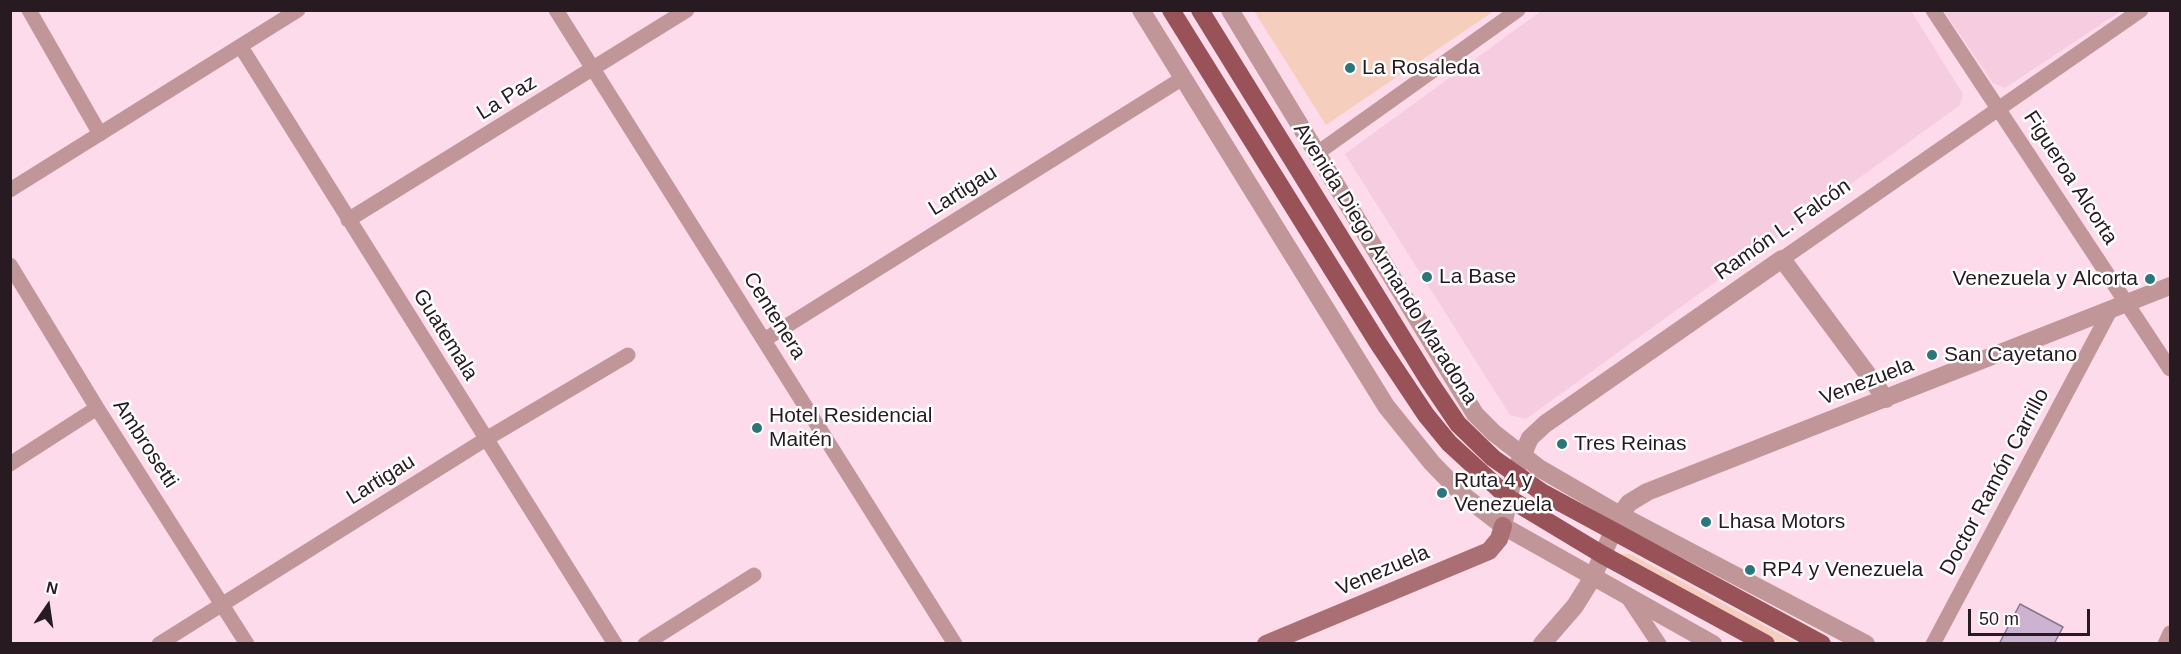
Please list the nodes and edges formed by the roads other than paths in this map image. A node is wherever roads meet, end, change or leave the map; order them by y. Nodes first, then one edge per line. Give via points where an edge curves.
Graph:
1 (29, 10) edge
2 (298, 10) edge
3 (556, 10) edge
4 (687, 10) edge
5 (1141, 10) edge
6 (1172, 10) edge
7 (1200, 10) edge
8 (1230, 10) edge
9 (1518, 10) edge
10 (1933, 10) edge
11 (2141, 10) edge
12 (241, 47) junction
13 (593, 69) junction
14 (1183, 78) junction
15 (1999, 107) junction
16 (100, 134) junction
17 (1316, 154) junction
18 (10, 190) edge
19 (348, 220) junction
20 (1782, 258) junction
21 (10, 265) edge
22 (2170, 286) edge
23 (2118, 307) junction
24 (764, 340) junction
25 (628, 355) dead end
26 (2170, 369) edge
27 (1886, 399) junction
28 (98, 408) junction
29 (486, 439) junction
30 (1521, 456) junction
31 (10, 464) edge
32 (1514, 474) junction
33 (1510, 499) junction
34 (1620, 515) junction
35 (1503, 526) junction
36 (1612, 532) junction
37 (1602, 555) junction
38 (754, 575) dead end
39 (1593, 578) junction
40 (1627, 596) junction
41 (222, 603) junction
42 (2170, 633) edge
43 (159, 644) edge
44 (247, 644) edge
45 (615, 644) edge
46 (645, 644) edge
47 (955, 644) edge
48 (1266, 644) edge
49 (1542, 644) edge
50 (1659, 644) edge
51 (1713, 644) edge
52 (1766, 644) edge
53 (1822, 644) edge
54 (1866, 644) edge
55 (1933, 644) edge
56 (2165, 644) edge

1 - 16 street
2 - 12 street
3 - 13 street, Centenera
4 - 13 street, La Paz
5 - 14 street
6 - 33 main road, Avenida Diego Armando Maradona via 1426,415 1449,443
7 - 32 main road, Avenida Diego Armando Maradona via 1458,424
8 - 17 street, Avenida Diego Armando Maradona
9 - 17 street
10 - 15 street, Figueroa Alcorta
11 - 15 street, Ramón L. Falcón
12 - 16 street
12 - 19 street, Guatemala
13 - 19 street, La Paz
13 - 24 street, Centenera
14 - 24 street, Lartigau
14 - 35 street via 1386,406 1452,484
15 - 20 street, Ramón L. Falcón
15 - 23 street, Figueroa Alcorta
16 - 18 street
17 - 30 street, Avenida Diego Armando Maradona via 1475,414
19 - 29 street, Guatemala
20 - 27 street
20 - 30 street, Ramón L. Falcón via 1545,424 1530,438
21 - 28 street, Ambrosetti
22 - 23 street, Venezuela
23 - 26 street, Figueroa Alcorta
23 - 27 street, Venezuela
23 - 55 street, Doctor Ramón Carrillo
24 - 47 street, Centenera
25 - 29 street, Lartigau
27 - 34 street, Venezuela via 1647,492 1629,502
28 - 31 street
28 - 41 street, Ambrosetti
29 - 41 street, Lartigau
29 - 45 street, Guatemala
30 - 32 street, Ramón L. Falcón
30 - 34 street, Avenida Diego Armando Maradona
32 - 33 street, Ramón L. Falcón
32 - 36 main road, Avenida Diego Armando Maradona
33 - 35 street, Ramón L. Falcón
33 - 37 main road, Avenida Diego Armando Maradona
34 - 36 street
34 - 54 street, Avenida Diego Armando Maradona
35 - 39 street
35 - 48 main road, Venezuela via 1489,551
36 - 37 street
36 - 53 main road, Avenida Diego Armando Maradona
37 - 39 street
37 - 52 main road, Avenida Diego Armando Maradona
38 - 46 street
39 - 40 street
39 - 49 street
40 - 50 street
40 - 51 street
41 - 43 street, Lartigau
41 - 44 street, Ambrosetti
42 - 56 street

